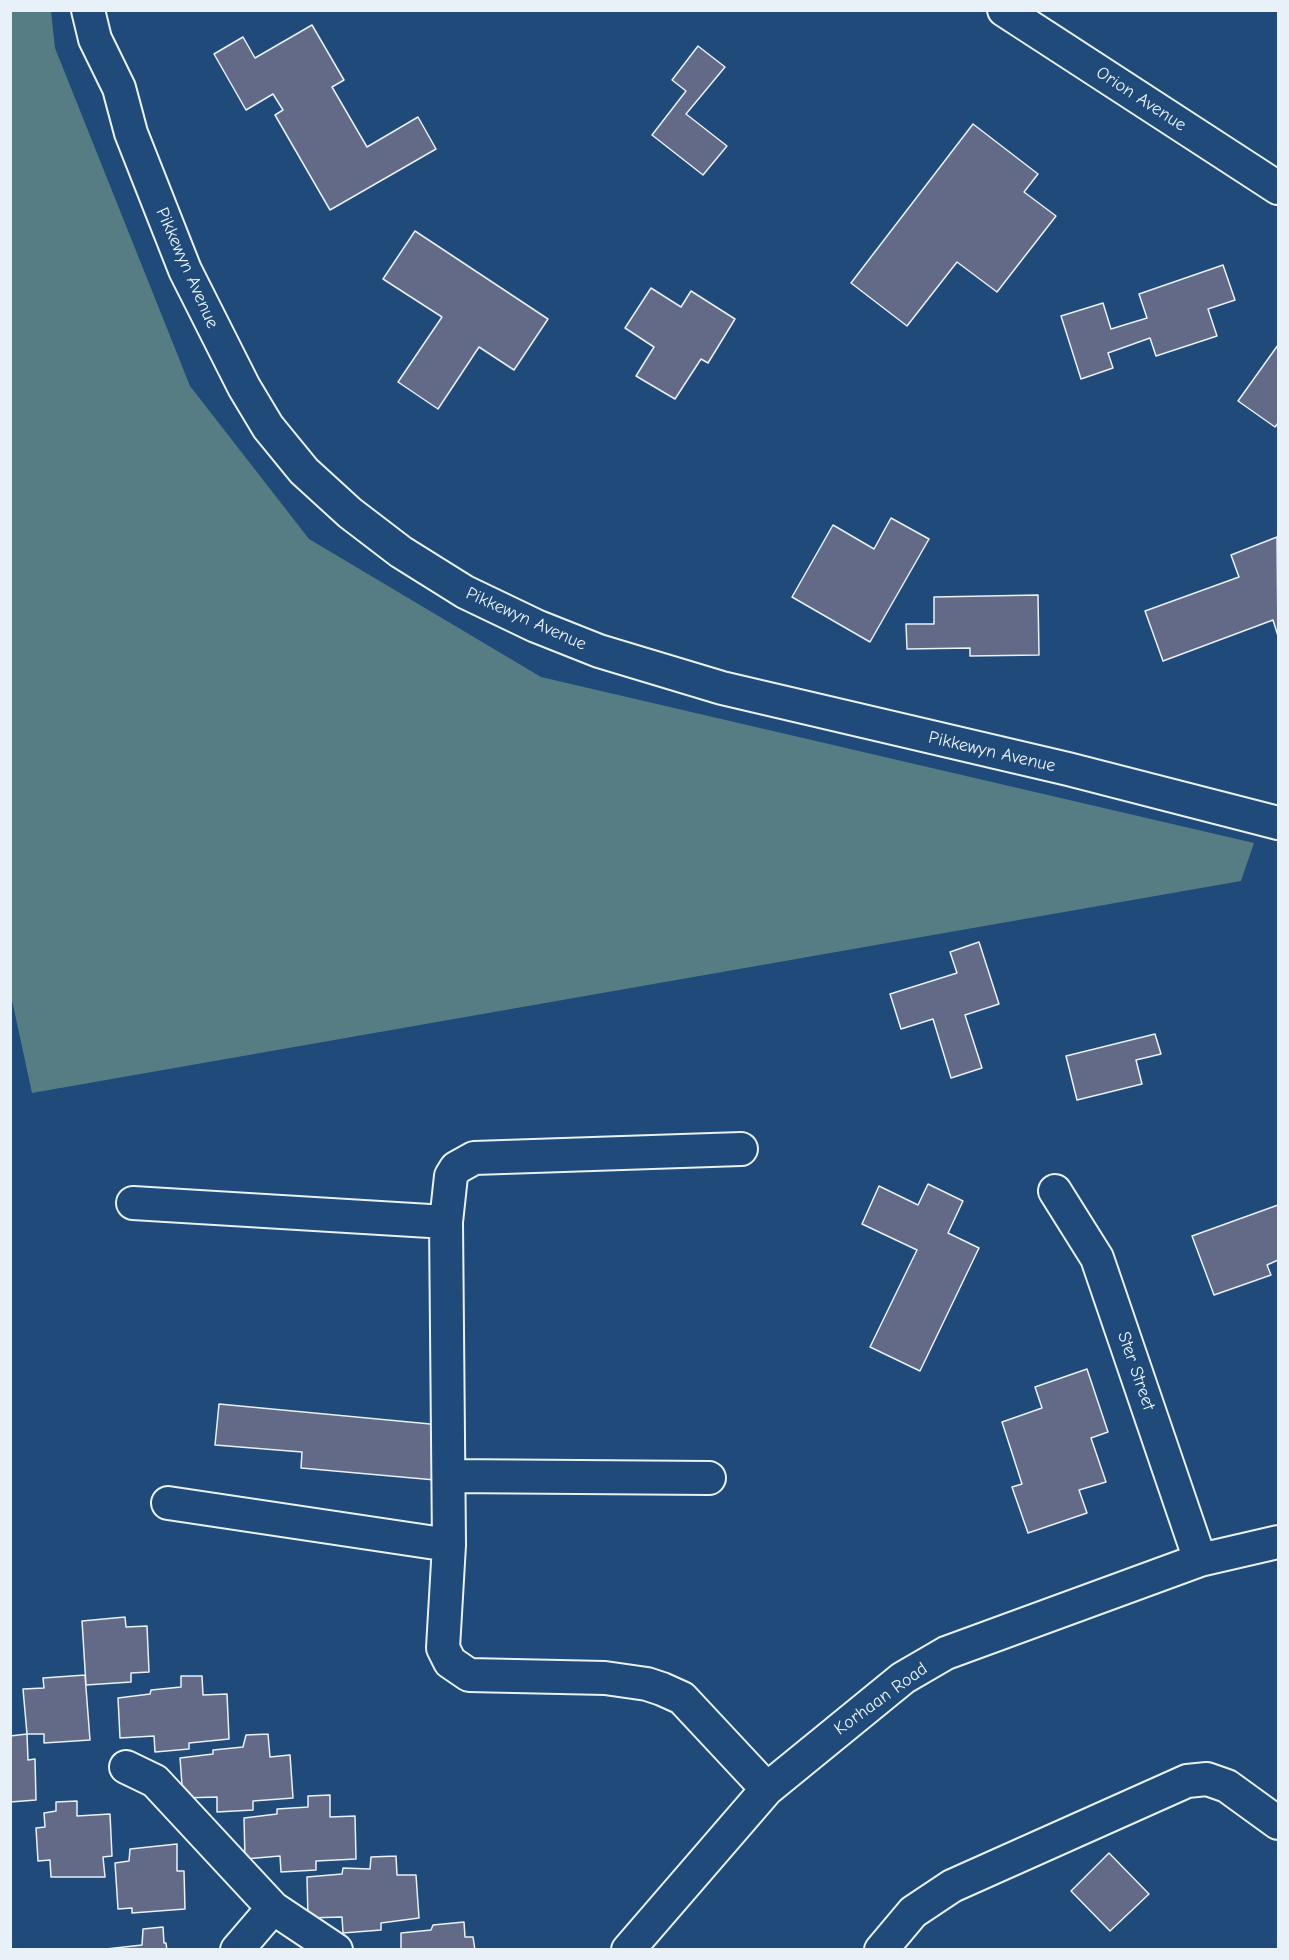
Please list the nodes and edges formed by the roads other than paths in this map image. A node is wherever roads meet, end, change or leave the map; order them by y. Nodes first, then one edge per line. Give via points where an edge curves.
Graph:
1 (88, 10) edge
2 (1004, 10) edge
3 (1278, 188) edge
4 (1278, 823) edge
5 (741, 1149) dead end
6 (1055, 1191) dead end
7 (133, 1203) dead end
8 (446, 1222) junction
9 (449, 1476) junction
10 (710, 1478) dead end
11 (168, 1503) dead end
12 (1278, 1542) edge
13 (449, 1545) junction
14 (1200, 1560) junction
15 (126, 1767) dead end
16 (766, 1789) junction
17 (1278, 1823) edge
18 (273, 1908) junction
19 (237, 1950) edge
20 (336, 1950) edge
21 (628, 1950) edge
22 (881, 1950) edge

1 - 4 street, Pikkewyn Avenue via 95,39 119,88 131,133 185,270 244,387 268,427 304,471 401,552 465,592 599,651 733,691 1056,766
2 - 3 street, Orion Avenue
5 - 8 street via 474,1158 460,1164 451,1176
6 - 14 street, Ster Street via 1097,1258
7 - 8 street
8 - 9 street
9 - 10 street
9 - 13 street
11 - 13 street
12 - 14 street, Korhaan Road
13 - 16 street via 443,1648 458,1669 469,1675 605,1678 662,1689 682,1698
14 - 16 street, Korhaan Road via 946,1653 903,1678
15 - 18 street via 155,1781
16 - 21 street, Korhaan Road
17 - 22 street via 1227,1786 1207,1779 1186,1781 952,1886 913,1912
18 - 19 street
18 - 20 street

